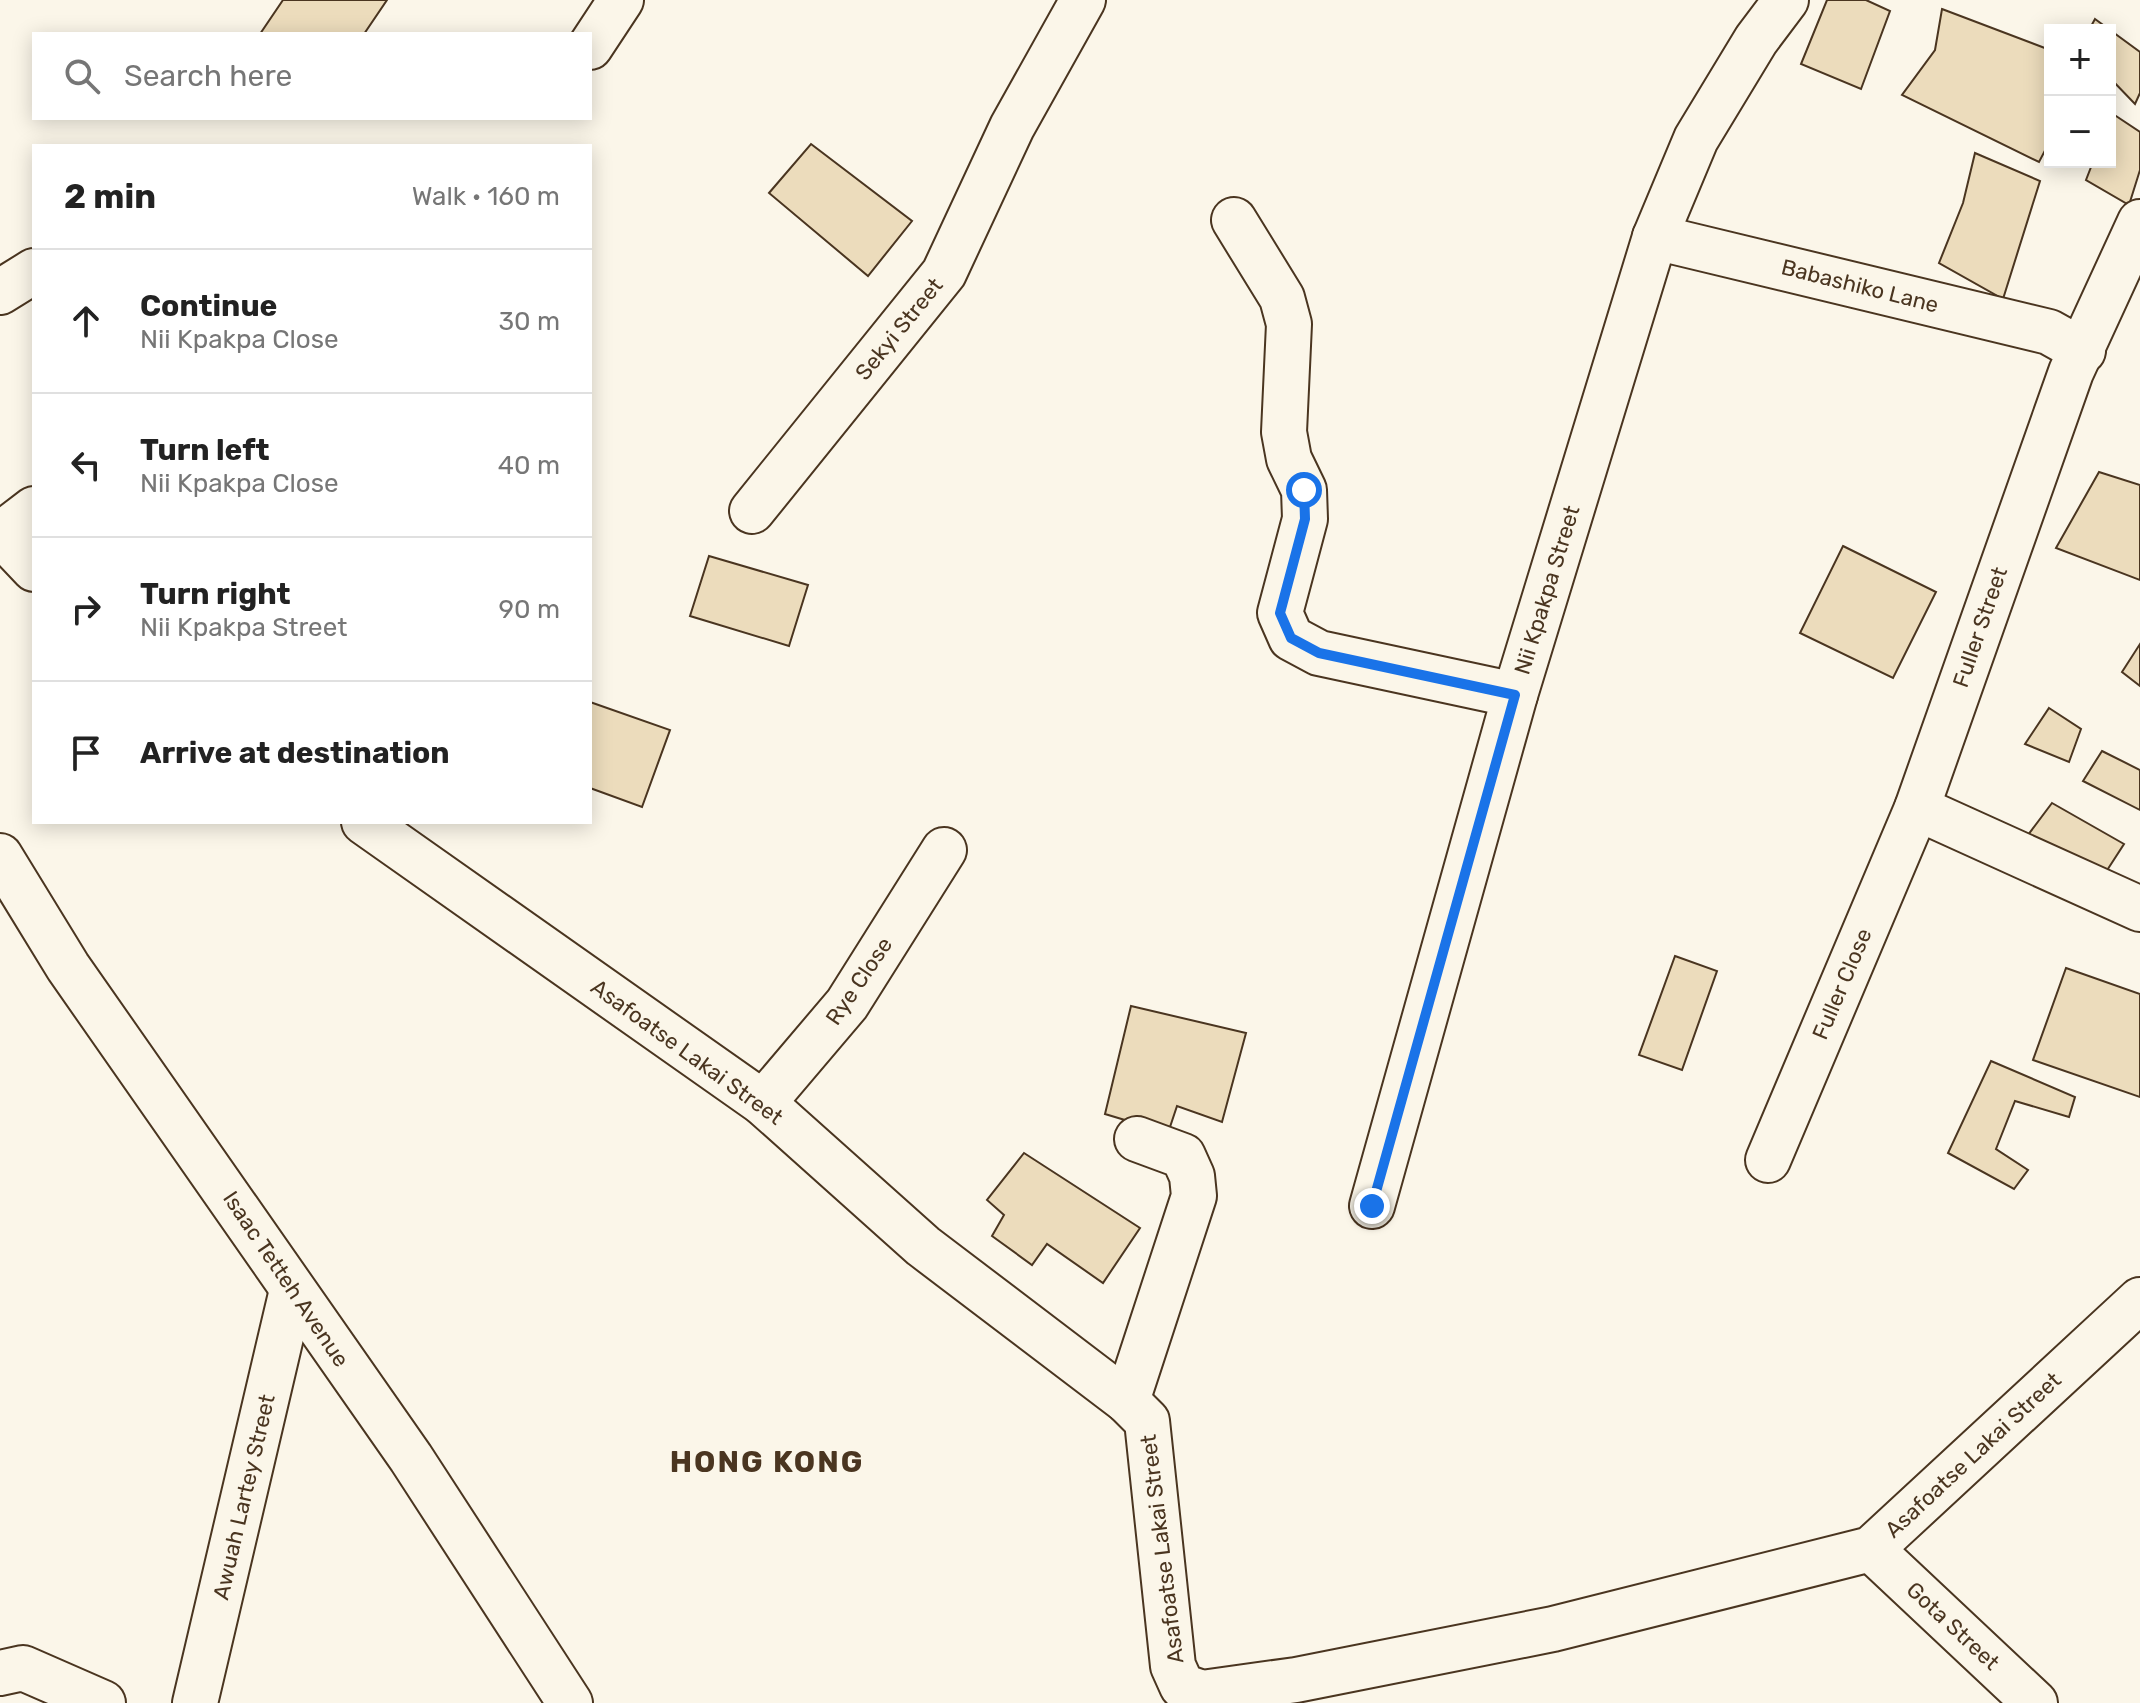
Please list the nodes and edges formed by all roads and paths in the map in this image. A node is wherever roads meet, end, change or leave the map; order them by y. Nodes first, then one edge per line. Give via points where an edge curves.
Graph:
1 (621, 0) edge
2 (1083, 0) edge
3 (1786, 0) edge
4 (592, 44) edge
5 (1234, 220) dead end
6 (2140, 222) edge
7 (1655, 237) junction
8 (32, 272) edge
9 (0, 292) edge
10 (2073, 345) junction
11 (32, 510) edge
12 (752, 511) dead end
13 (0, 534) edge
14 (32, 567) edge
15 (1515, 695) junction
16 (1917, 808) junction
17 (367, 824) edge
18 (944, 850) dead end
19 (0, 856) edge
20 (2140, 909) edge
21 (763, 1103) junction
22 (1137, 1139) dead end
23 (1768, 1160) dead end
24 (1372, 1206) dead end
25 (292, 1290) junction
26 (2140, 1300) edge
27 (1127, 1401) junction
28 (1871, 1549) junction
29 (0, 1673) edge
30 (1167, 1694) edge
31 (103, 1703) edge
32 (195, 1703) edge
33 (570, 1703) edge
34 (2035, 1703) edge

1 - 4 street
2 - 12 street, Sekyi Street via 1012,127 944,273
3 - 7 street, Nii Kpakpa Street via 1696,139
5 - 15 street via 1282,298 1289,324 1284,432 1289,459 1304,490 1305,519 1280,613 1291,638 1319,653
6 - 10 street, Fuller Street
7 - 10 street, Babashiko Lane
7 - 15 street, Nii Kpakpa Street
8 - 9 street
10 - 16 street, Fuller Street via 2071,372
11 - 13 street
13 - 14 street
15 - 24 street, Nii Kpakpa Street
16 - 20 street
16 - 23 street, Fuller Close
17 - 21 street, Asafoatse Lakai Street
18 - 21 street, Rye Close via 847,1004
19 - 25 street, Isaac Tetteh Avenue via 68,967
21 - 27 street, Asafoatse Lakai Street via 912,1237
22 - 27 street via 1183,1156 1194,1196
25 - 32 street, Awuah Lartey Street
25 - 33 street, Isaac Tetteh Avenue via 411,1458
26 - 28 street, Asafoatse Lakai Street
27 - 30 street, Asafoatse Lakai Street via 1147,1421 1150,1435 1173,1666
28 - 30 street, Asafoatse Lakai Street via 1553,1629 1357,1668
28 - 34 street, Gota Street
29 - 31 street via 23,1668

